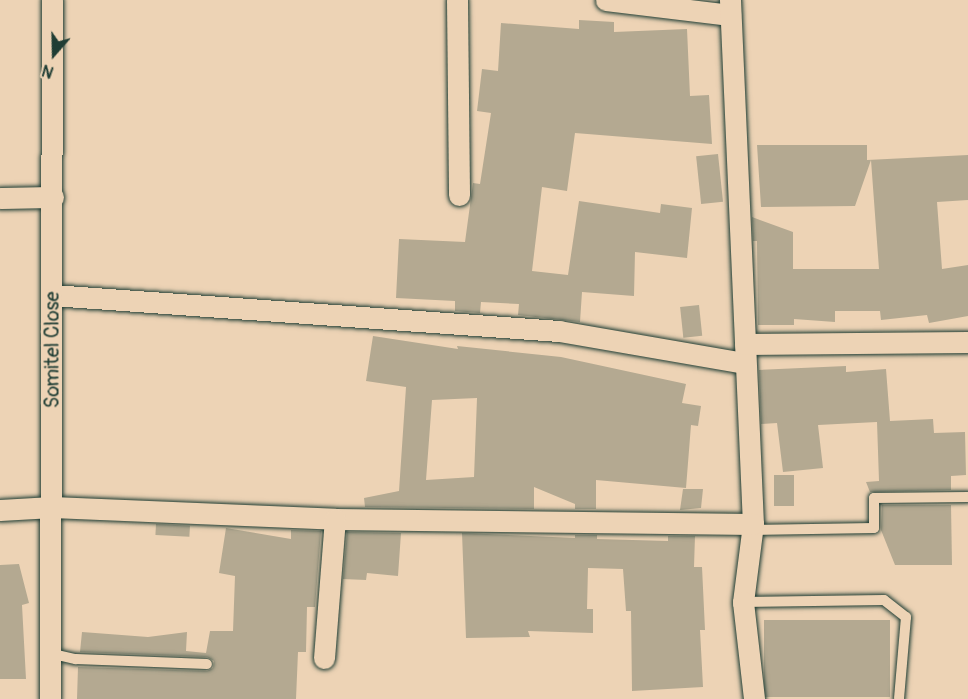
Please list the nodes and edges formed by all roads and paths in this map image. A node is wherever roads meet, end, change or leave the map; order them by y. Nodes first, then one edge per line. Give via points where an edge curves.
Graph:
1 (52, 0) edge
2 (457, 0) edge
3 (606, 0) edge
4 (730, 7) edge
5 (459, 195) dead end
6 (53, 197) junction
7 (0, 198) edge
8 (52, 295) junction
9 (968, 342) edge
10 (745, 354) junction
11 (968, 496) edge
12 (52, 507) junction
13 (0, 510) edge
14 (335, 519) junction
15 (751, 527) junction
16 (743, 602) junction
17 (48, 653) junction
18 (324, 658) dead end
19 (207, 664) dead end
20 (50, 699) edge
21 (754, 699) edge
22 (898, 699) edge

1 - 6 street, Somitel Close
2 - 5 street
3 - 4 street
4 - 10 street
6 - 7 street
6 - 8 street, Somitel Close
8 - 10 street via 559,331
8 - 12 street, Somitel Close
9 - 10 street
10 - 15 street
11 - 15 lane via 874,498 874,528
12 - 13 street
12 - 14 street
12 - 17 street, Somitel Close
14 - 15 street
14 - 18 street
15 - 16 street
16 - 21 street
16 - 22 lane via 884,600 906,617
17 - 19 lane via 76,659
17 - 20 street, Somitel Close

